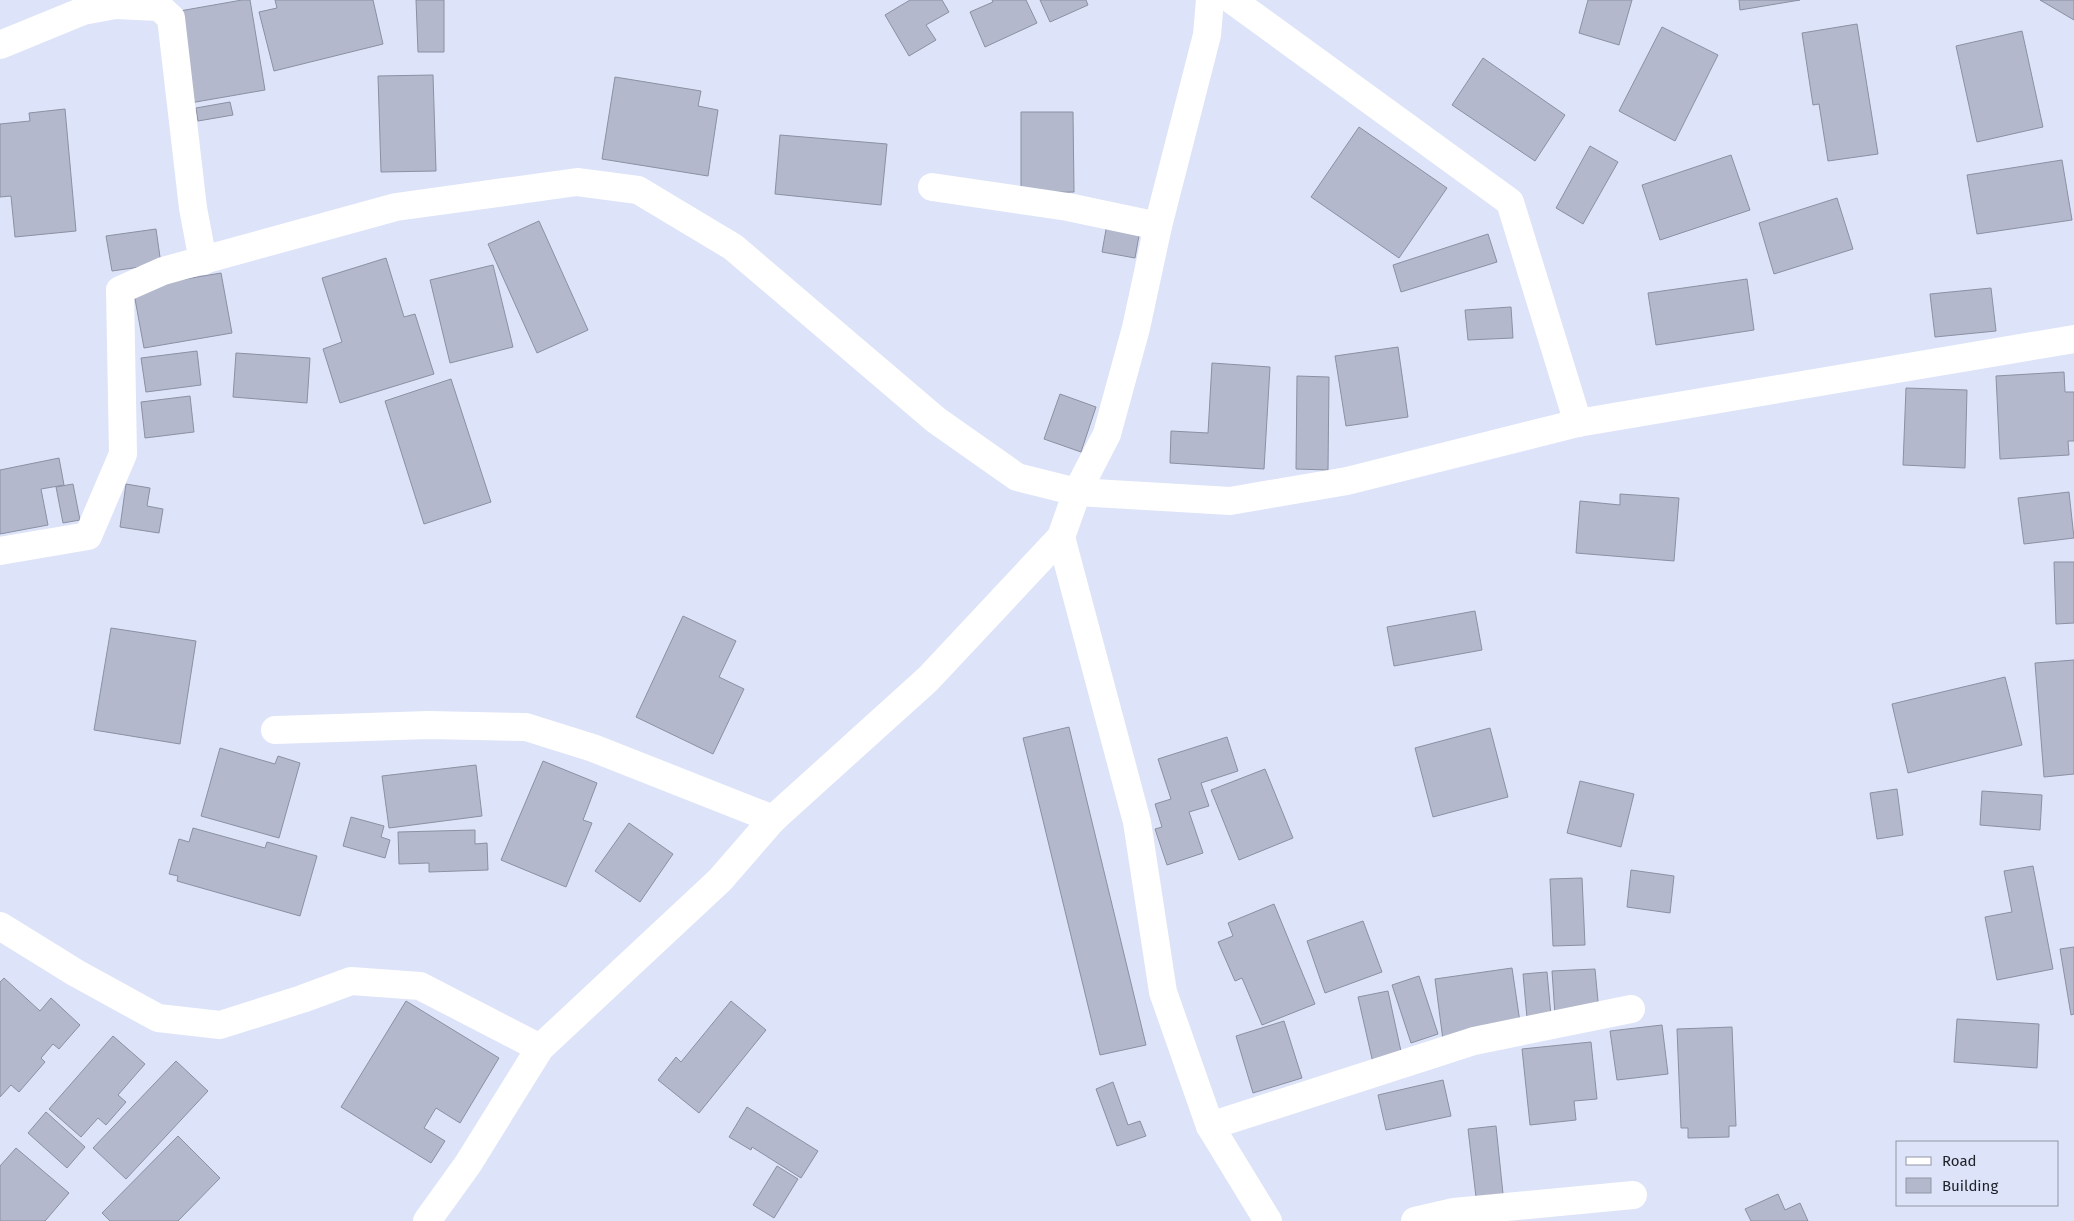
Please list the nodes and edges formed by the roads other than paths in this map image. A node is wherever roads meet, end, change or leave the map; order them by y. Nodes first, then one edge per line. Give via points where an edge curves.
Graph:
1 (1210, 0) edge
2 (1232, 0) edge
3 (80, 6) edge
4 (0, 45) edge
5 (932, 187) dead end
6 (1158, 226) junction
7 (203, 261) junction
8 (2074, 340) edge
9 (1578, 422) junction
10 (1077, 492) junction
11 (1061, 537) junction
12 (0, 551) edge
13 (275, 730) dead end
14 (773, 819) junction
15 (0, 926) edge
16 (1631, 1009) dead end
17 (540, 1048) junction
18 (1210, 1126) junction
19 (1633, 1195) dead end
20 (427, 1221) edge
21 (1268, 1221) edge
22 (1415, 1221) edge

1 - 6 street via 1207,35
2 - 9 street via 1510,202
3 - 4 street
3 - 7 street via 159,7 171,18 193,208
5 - 6 street via 1068,207
6 - 10 street via 1136,328 1107,434
7 - 10 street via 396,207 577,182 638,190 733,247 936,420 1017,477
7 - 12 street via 163,271 120,290 123,454 88,536
8 - 9 street
9 - 10 street via 1347,481 1230,501
10 - 11 street
11 - 14 street via 928,679
11 - 18 street via 1136,822 1163,992
13 - 14 street via 429,725 526,727 592,748
14 - 17 street via 720,880
15 - 17 street via 158,1018 220,1025 352,981 420,986
16 - 18 street via 1474,1041
17 - 20 street via 468,1164
18 - 21 street
19 - 22 street via 1454,1212

